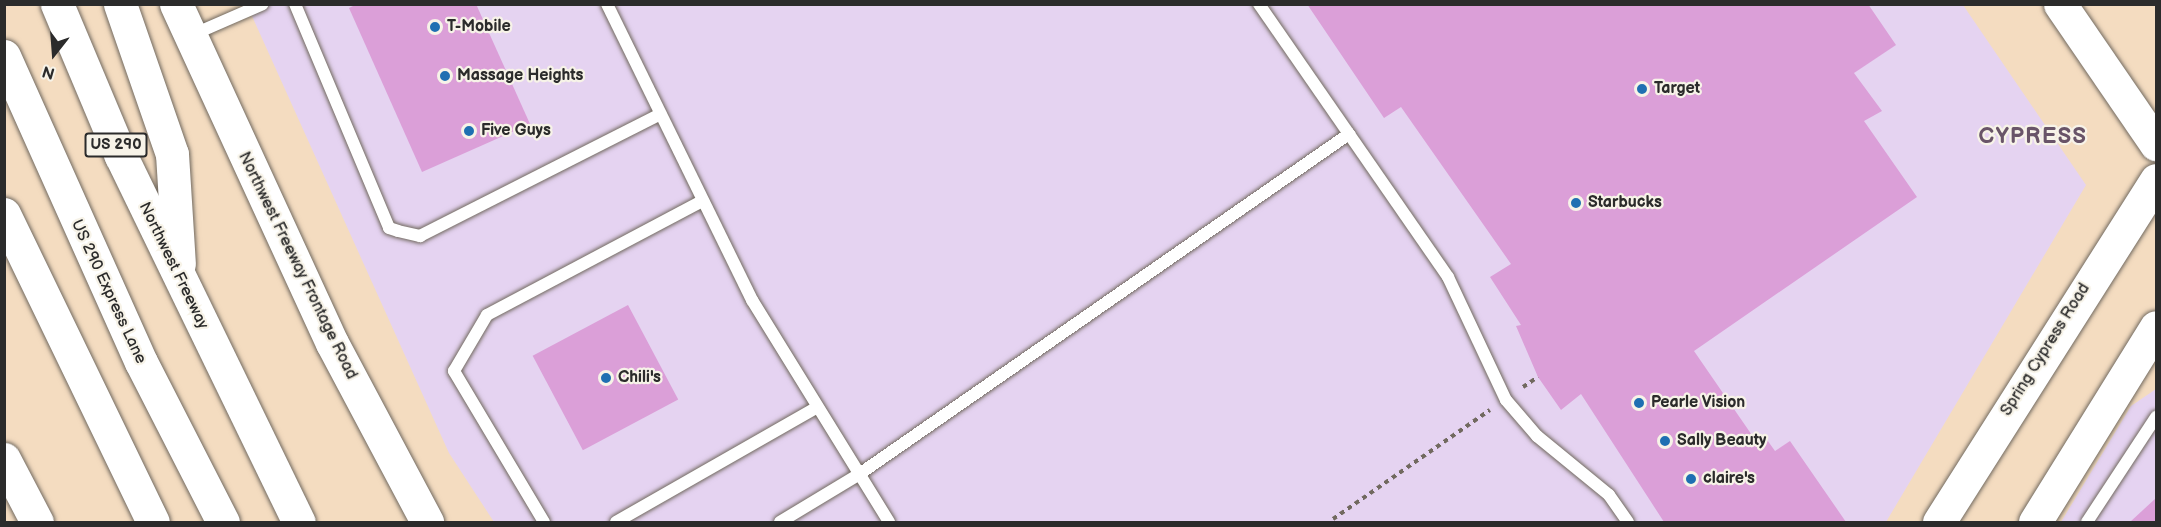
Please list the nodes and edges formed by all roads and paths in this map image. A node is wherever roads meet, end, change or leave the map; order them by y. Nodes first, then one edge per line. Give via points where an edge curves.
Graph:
1 (57, 4) edge
2 (120, 4) edge
3 (176, 4) edge
4 (263, 4) edge
5 (295, 4) edge
6 (607, 4) edge
7 (1259, 4) edge
8 (2060, 4) edge
9 (189, 37) junction
10 (4, 56) edge
11 (658, 115) junction
12 (1349, 134) junction
13 (2157, 144) edge
14 (2157, 180) edge
15 (700, 202) junction
16 (4, 214) edge
17 (181, 283) junction
18 (2157, 327) edge
19 (1538, 377) dead end
20 (1506, 400) junction
21 (816, 408) junction
22 (2157, 417) edge
23 (4, 459) edge
24 (858, 475) junction
25 (1333, 519) dead end
26 (37, 522) edge
27 (153, 522) edge
28 (223, 522) edge
29 (299, 522) edge
30 (427, 522) edge
31 (544, 522) edge
32 (616, 522) edge
33 (780, 522) edge
34 (889, 522) edge
35 (1628, 522) edge
36 (1939, 522) edge
37 (2035, 522) edge
38 (2087, 522) edge

1 - 17 main road, Northwest Freeway / US 290
2 - 17 main road via 172,154
3 - 9 main road, Northwest Freeway Frontage Road
4 - 9 lane
5 - 11 lane via 389,228 420,236
6 - 11 lane
7 - 12 lane
8 - 13 main road
9 - 30 main road, Northwest Freeway Frontage Road via 332,343
10 - 28 main road, US 290 Express Lane via 141,362
11 - 15 lane
12 - 20 lane via 1448,277
12 - 24 lane
14 - 36 main road, Spring Cypress Road
15 - 21 lane
15 - 31 lane via 486,315 454,371
16 - 27 main road
17 - 29 main road, Northwest Freeway / US 290
18 - 37 main road
19 - 20 path
20 - 25 path
20 - 35 lane via 1537,436 1609,495
21 - 24 lane
21 - 32 lane
22 - 38 lane
23 - 26 main road
24 - 33 lane
24 - 34 lane

